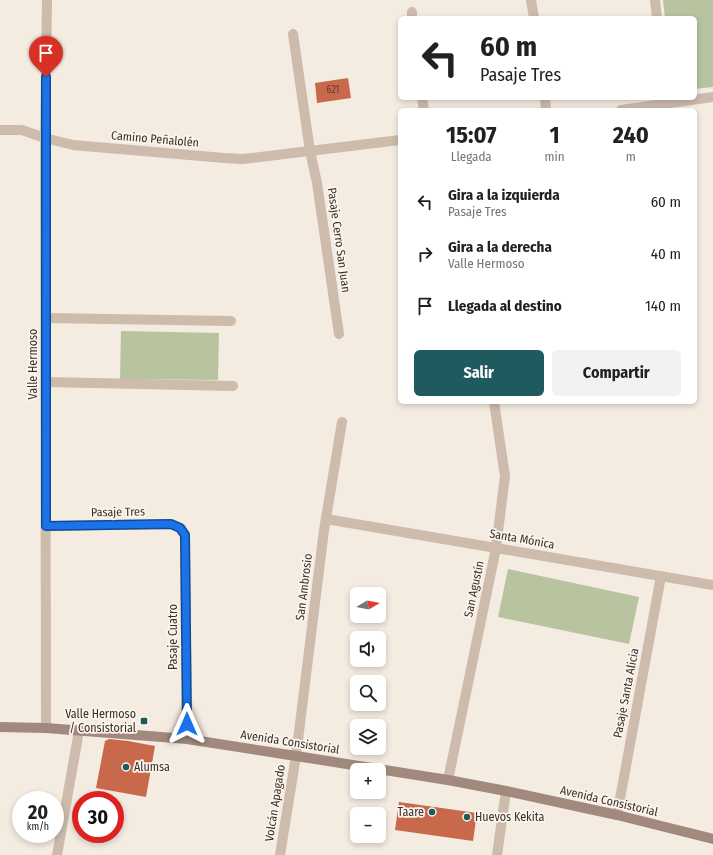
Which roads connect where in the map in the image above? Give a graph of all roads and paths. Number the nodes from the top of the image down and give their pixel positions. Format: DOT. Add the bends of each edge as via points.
graph roads {
  1 [pos="47,0"];
  2 [pos="531,0"];
  3 [pos="655,0"];
  4 [pos="534,16"];
  5 [pos="657,16"];
  6 [pos="293,34"];
  7 [pos="713,97"];
  8 [pos="697,98"];
  9 [pos="680,100"];
  10 [pos="669,101"];
  11 [pos="632,108"];
  12 [pos="0,130"];
  13 [pos="45,138"];
  14 [pos="398,140"];
  15 [pos="310,151"];
  16 [pos="46,318"];
  17 [pos="231,321"];
  18 [pos="339,334"];
  19 [pos="46,382"];
  20 [pos="233,386"];
  21 [pos="494,404"];
  22 [pos="342,422"];
  23 [pos="326,519"];
  24 [pos="46,526"];
  25 [pos="185,535"];
  26 [pos="496,548"];
  27 [pos="661,576"];
  28 [pos="713,585"];
  29 [pos="0,727"];
  30 [pos="46,728"];
  31 [pos="79,731"];
  32 [pos="187,739"];
  33 [pos="296,756"];
  34 [pos="448,780"];
  35 [pos="506,791"];
  36 [pos="616,815"];
  37 [pos="713,839"];
  38 [pos="57,855"];
  39 [pos="280,855"];
  40 [pos="497,855"];
  1 -- 13 [label="street, Valle Hermoso"];
  2 -- 4 [label="street"];
  3 -- 5 [label="street"];
  6 -- 15 [label="street"];
  7 -- 8 [label="street"];
  9 -- 10 [label="street"];
  10 -- 11 [label="street"];
  12 -- 13 [label="street, Camino Peñalolén" via="22,130"];
  13 -- 15 [label="street, Camino Peñalolén" via="73,145 243,159"];
  13 -- 16 [label="street, Valle Hermoso"];
  14 -- 15 [label="street, Camino Peñalolén"];
  15 -- 18 [label="street, Pasaje Cerro San Juan"];
  16 -- 17 [label="street"];
  16 -- 19 [label="street, Valle Hermoso"];
  19 -- 20 [label="street"];
  19 -- 24 [label="street, Valle Hermoso"];
  21 -- 26 [label="street, San Agustín" via="505,476"];
  22 -- 23 [label="street, San Ambrosio"];
  23 -- 26 [label="street, Santa Mónica"];
  23 -- 33 [label="street, San Ambrosio"];
  24 -- 25 [label="street, Pasaje Tres" via="171,524 180,528"];
  24 -- 30 [label="street, Valle Hermoso"];
  25 -- 32 [label="street, Pasaje Cuatro"];
  26 -- 27 [label="street, Santa Mónica"];
  26 -- 34 [label="street, San Agustín"];
  27 -- 28 [label="street, Santa Mónica"];
  27 -- 36 [label="street, Pasaje Santa Alicia"];
  29 -- 30 [label="street, Avenida Consistorial"];
  30 -- 31 [label="street, Avenida Consistorial"];
  31 -- 32 [label="street, Avenida Consistorial"];
  31 -- 38 [label="street"];
  32 -- 33 [label="street, Avenida Consistorial"];
  33 -- 34 [label="street, Avenida Consistorial"];
  33 -- 39 [label="street, Volcán Apagado"];
  34 -- 35 [label="street, Avenida Consistorial"];
  35 -- 36 [label="street, Avenida Consistorial"];
  35 -- 40 [label="street"];
  36 -- 37 [label="street, Avenida Consistorial"];
}
